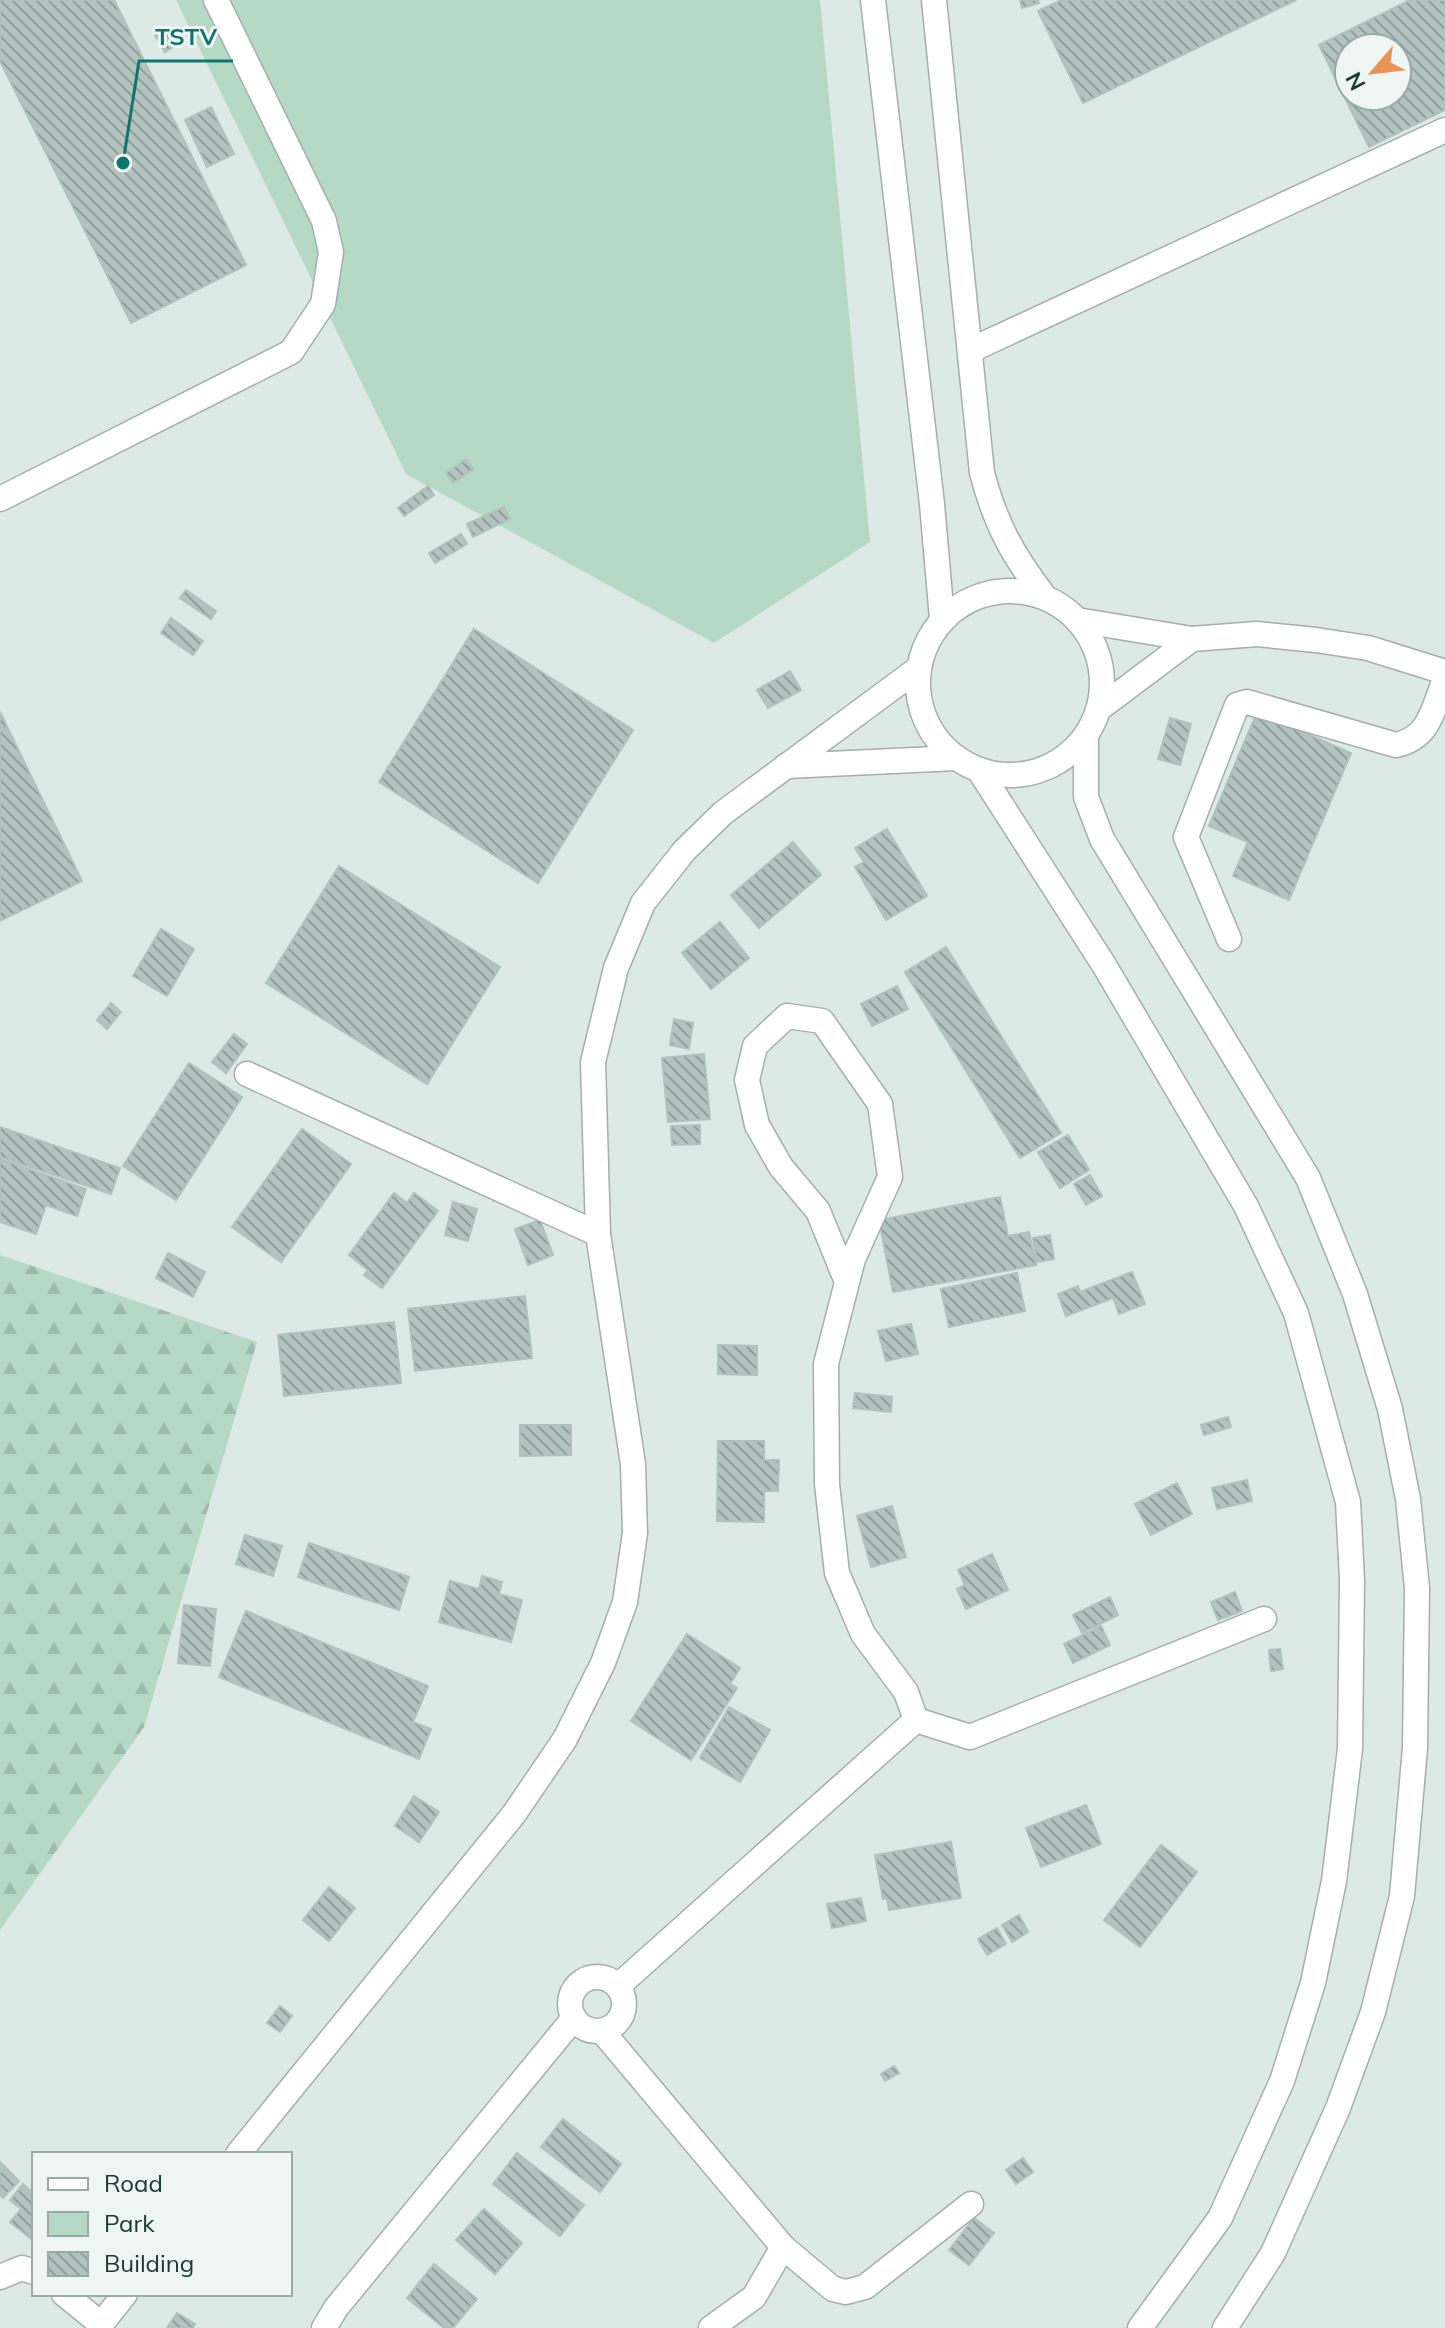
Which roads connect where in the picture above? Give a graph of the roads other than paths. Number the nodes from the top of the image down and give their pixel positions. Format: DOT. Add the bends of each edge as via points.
graph roads {
  1 [pos="216,0"];
  2 [pos="873,0"];
  3 [pos="934,0"];
  4 [pos="1445,130"];
  5 [pos="971,350"];
  6 [pos="0,499"];
  7 [pos="1044,596"];
  8 [pos="942,619"];
  9 [pos="1077,620"];
  10 [pos="1192,639"];
  11 [pos="919,668"];
  12 [pos="1445,672"];
  13 [pos="1445,679"];
  14 [pos="1100,708"];
  15 [pos="1086,737"];
  16 [pos="957,758"];
  17 [pos="786,766"];
  18 [pos="979,770"];
  19 [pos="1229,939"];
  20 [pos="247,1074"];
  21 [pos="598,1234"];
  22 [pos="847,1282"];
  23 [pos="1264,1619"];
  24 [pos="916,1720"];
  25 [pos="618,1986"];
  26 [pos="574,2018"];
  27 [pos="602,2031"];
  28 [pos="240,2152"];
  29 [pos="971,2204"];
  30 [pos="783,2247"];
  31 [pos="32,2271"];
  32 [pos="0,2277"];
  33 [pos="66,2296"];
  34 [pos="123,2296"];
  35 [pos="99,2326"];
  36 [pos="324,2328"];
  37 [pos="711,2328"];
  38 [pos="1140,2328"];
  39 [pos="1225,2328"];
  1 -- 6 [label="street" via="324,221 331,252 323,304 291,352"];
  2 -- 8 [label="street"];
  3 -- 5 [label="street"];
  4 -- 5 [label="street"];
  5 -- 7 [label="street" via="982,473 993,515 1013,556"];
  7 -- 8 [label="street" via="990,592 964,602"];
  7 -- 9 [label="street"];
  8 -- 11 [label="street"];
  9 -- 10 [label="street"];
  9 -- 14 [label="street" via="1095,646 1102,676"];
  10 -- 12 [label="street" via="1257,634 1316,640 1368,648"];
  10 -- 14 [label="street"];
  11 -- 16 [label="street" via="918,695 926,720"];
  11 -- 17 [label="street"];
  13 -- 19 [label="street" via="1424,733 1396,745 1247,702 1237,705 1186,837"];
  14 -- 15 [label="street"];
  15 -- 18 [label="street" via="1064,759 1037,772 1008,776"];
  15 -- 39 [label="street" via="1086,797 1102,839 1308,1178 1355,1294 1390,1409 1408,1499 1417,1588 1415,1748 1402,1896 1373,2012 1338,2108 1273,2253"];
  16 -- 17 [label="street"];
  16 -- 18 [label="street"];
  17 -- 21 [label="street" via="723,813 684,851 643,903 616,968 593,1062"];
  18 -- 38 [label="street" via="1104,965 1246,1206 1296,1313 1348,1502 1350,1749 1334,1881 1313,1983 1282,2081 1220,2218"];
  20 -- 21 [label="street"];
  21 -- 28 [label="street" via="633,1464 635,1533 625,1602 603,1663 565,1739 514,1814"];
  22 -- 22 [label="street" via="890,1177 880,1104 822,1021 787,1016 755,1046 747,1080 757,1125 781,1167 818,1211"];
  22 -- 24 [label="street" via="826,1364 827,1484 837,1573 863,1634 906,1692"];
  23 -- 24 [label="street" via="970,1737"];
  24 -- 25 [label="street"];
  25 -- 26 [label="street" via="602,1977 583,1980 571,1995"];
  25 -- 27 [label="street" via="623,2013"];
  26 -- 27 [label="street" via="584,2028"];
  26 -- 36 [label="street"];
  27 -- 30 [label="street"];
  29 -- 30 [label="street" via="886,2273 846,2292 833,2289"];
  30 -- 37 [label="street" via="754,2297"];
  31 -- 32 [label="street" via="22,2268"];
  33 -- 35 [label="street"];
  34 -- 35 [label="street"];
}
